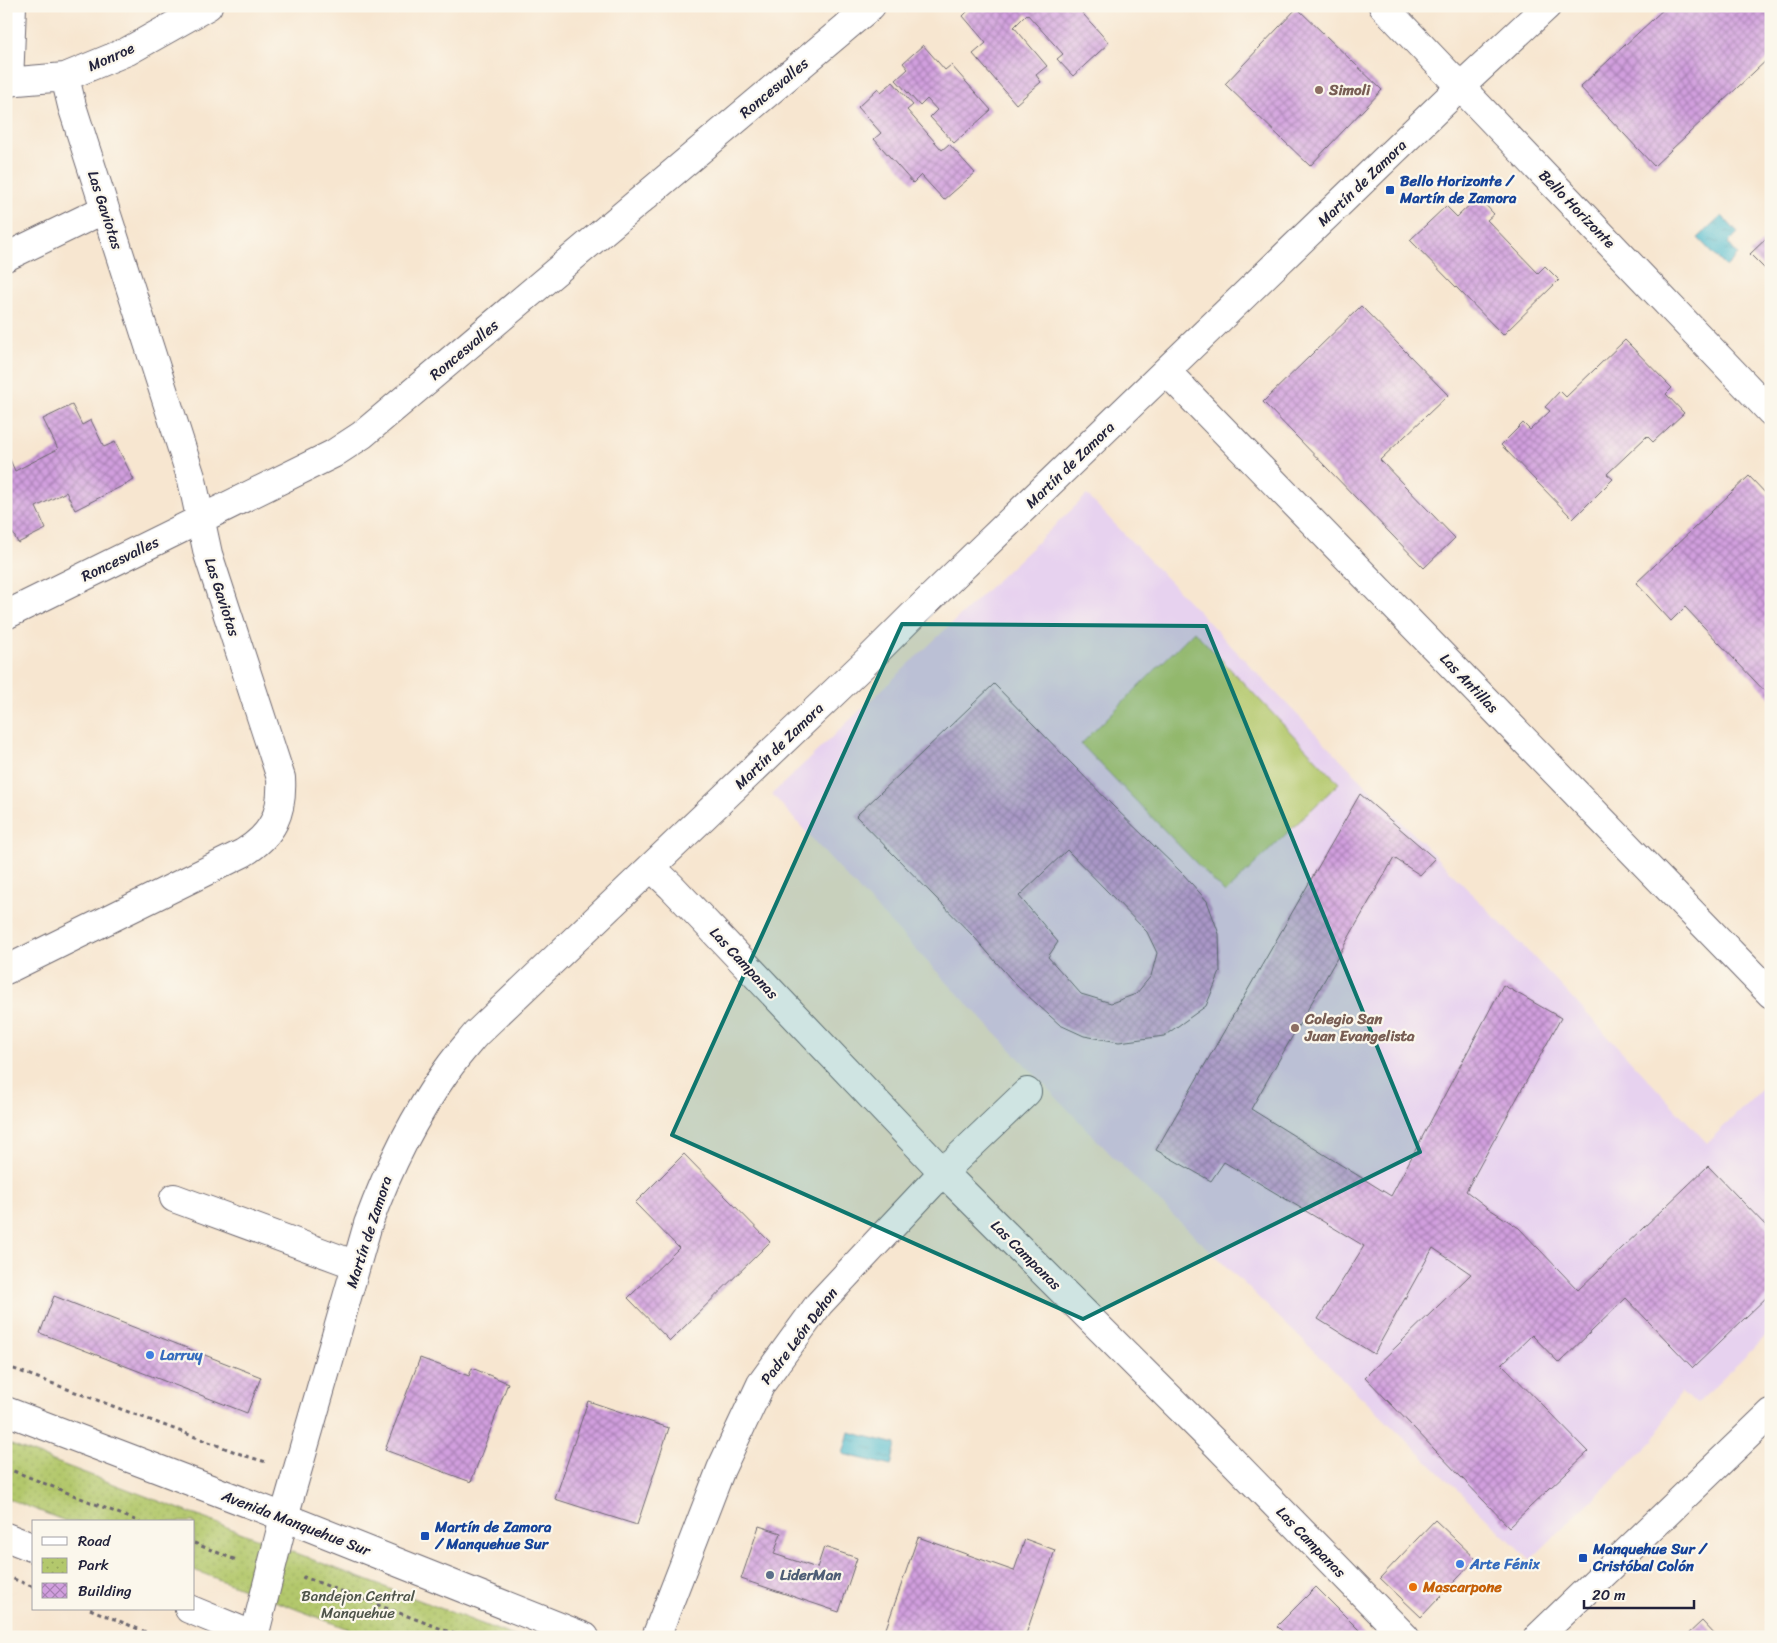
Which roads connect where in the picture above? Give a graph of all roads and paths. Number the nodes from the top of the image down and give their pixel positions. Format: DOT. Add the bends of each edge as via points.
graph roads {
  1 [pos="12,6"];
  2 [pos="208,6"];
  3 [pos="871,6"];
  4 [pos="1383,6"];
  5 [pos="1547,6"];
  6 [pos="65,77"];
  7 [pos="8,82"];
  8 [pos="1460,87"];
  9 [pos="104,209"];
  10 [pos="6,257"];
  11 [pos="1167,372"];
  12 [pos="1771,412"];
  13 [pos="201,519"];
  14 [pos="6,615"];
  15 [pos="651,867"];
  16 [pos="6,970"];
  17 [pos="1771,994"];
  18 [pos="1028,1092"];
  19 [pos="943,1172"];
  20 [pos="174,1198"];
  21 [pos="356,1265"];
  22 [pos="6,1366"];
  23 [pos="6,1411"];
  24 [pos="1771,1414"];
  25 [pos="260,1460"];
  26 [pos="6,1468"];
  27 [pos="284,1517"];
  28 [pos="135,1520"];
  29 [pos="6,1537"];
  30 [pos="195,1543"];
  31 [pos="32,1547"];
  32 [pos="236,1560"];
  33 [pos="6,1576"];
  34 [pos="304,1576"];
  35 [pos="32,1586"];
  36 [pos="92,1610"];
  37 [pos="191,1610"];
  38 [pos="255,1636"];
  39 [pos="158,1637"];
  40 [pos="463,1637"];
  41 [pos="585,1637"];
  42 [pos="656,1637"];
  43 [pos="1405,1637"];
  44 [pos="1538,1637"];
  1 -- 7 [label="street"];
  2 -- 6 [label="street, Monroe" via="128,51"];
  3 -- 13 [label="street, Roncesvalles" via="362,435 332,454"];
  4 -- 8 [label="street, Bello Horizonte"];
  5 -- 8 [label="street, Martín de Zamora"];
  6 -- 7 [label="street, Monroe"];
  6 -- 9 [label="street, Las Gaviotas"];
  8 -- 11 [label="street, Martín de Zamora"];
  8 -- 12 [label="street, Bello Horizonte"];
  9 -- 10 [label="street"];
  9 -- 13 [label="street, Las Gaviotas" via="192,480"];
  11 -- 15 [label="street, Martín de Zamora"];
  11 -- 17 [label="street, Las Antillas"];
  13 -- 14 [label="street, Roncesvalles"];
  13 -- 16 [label="street, Las Gaviotas" via="208,554 281,778 282,794 273,825 255,846 243,853"];
  15 -- 19 [label="street, Las Campanas"];
  15 -- 21 [label="street, Martín de Zamora" via="476,1034 447,1069 422,1107 382,1184"];
  18 -- 19 [label="street, Padre León Dehon"];
  19 -- 42 [label="street, Padre León Dehon" via="819,1304 761,1384 721,1469"];
  19 -- 43 [label="street, Las Campanas"];
  20 -- 21 [label="street"];
  21 -- 27 [label="street, Martín de Zamora"];
  22 -- 25 [label="path"];
  23 -- 27 [label="street, Avenida Manquehue Sur"];
  24 -- 44 [label="street"];
  26 -- 28 [label="path"];
  27 -- 38 [label="street, Martín de Zamora"];
  27 -- 41 [label="street, Avenida Manquehue Sur"];
  29 -- 31 [label="street"];
  30 -- 32 [label="path"];
  33 -- 35 [label="path"];
  34 -- 40 [label="path"];
  36 -- 39 [label="path"];
  37 -- 38 [label="street"];
}
